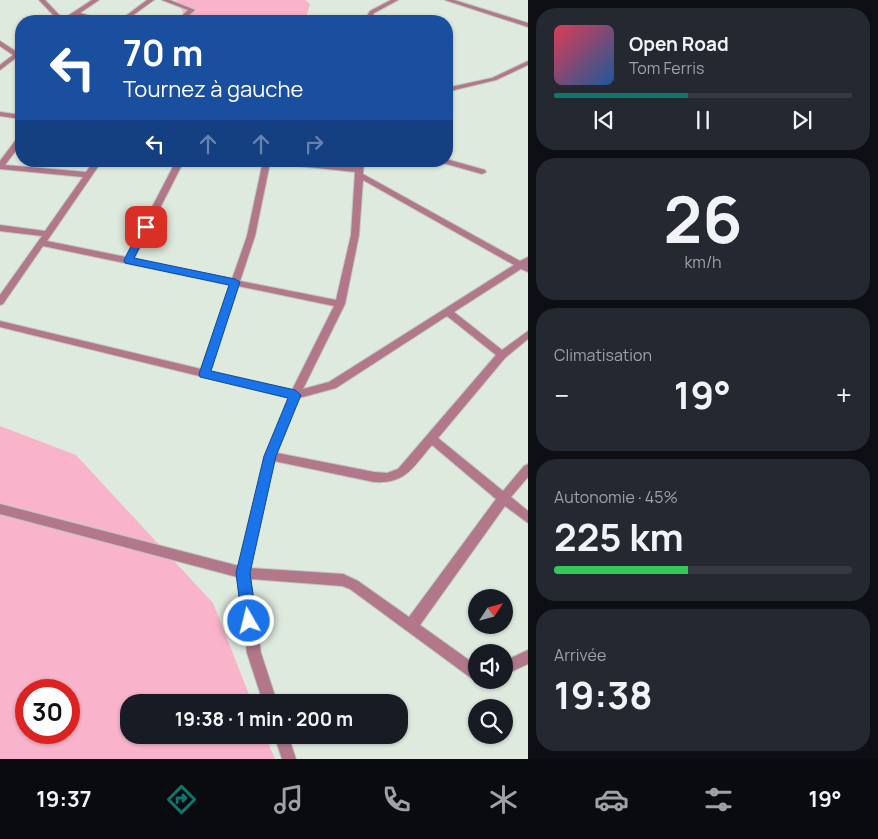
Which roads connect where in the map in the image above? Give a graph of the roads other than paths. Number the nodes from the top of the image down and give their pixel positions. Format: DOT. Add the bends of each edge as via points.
graph roads {
  1 [pos="96,0"];
  2 [pos="151,0"];
  3 [pos="165,0"];
  4 [pos="395,0"];
  5 [pos="448,0"];
  6 [pos="45,1"];
  7 [pos="76,14"];
  8 [pos="58,15"];
  9 [pos="80,15"];
  10 [pos="130,15"];
  11 [pos="186,15"];
  12 [pos="370,15"];
  13 [pos="528,26"];
  14 [pos="0,43"];
  15 [pos="15,50"];
  16 [pos="15,55"];
  17 [pos="528,62"];
  18 [pos="0,68"];
  19 [pos="453,88"];
  20 [pos="0,114"];
  21 [pos="15,116"];
  22 [pos="15,147"];
  23 [pos="453,163"];
  24 [pos="0,166"];
  25 [pos="94,167"];
  26 [pos="177,167"];
  27 [pos="266,167"];
  28 [pos="338,167"];
  29 [pos="360,169"];
  30 [pos="482,172"];
  31 [pos="89,175"];
  32 [pos="0,228"];
  33 [pos="48,234"];
  34 [pos="41,243"];
  35 [pos="128,260"];
  36 [pos="525,264"];
  37 [pos="235,282"];
  38 [pos="0,302"];
  39 [pos="340,304"];
  40 [pos="447,311"];
  41 [pos="0,324"];
  42 [pos="528,334"];
  43 [pos="502,355"];
  44 [pos="204,374"];
  45 [pos="295,395"];
  46 [pos="432,439"];
  47 [pos="270,456"];
  48 [pos="528,469"];
  49 [pos="503,499"];
  50 [pos="0,510"];
  51 [pos="528,518"];
  52 [pos="243,573"];
  53 [pos="411,626"];
  54 [pos="528,657"];
  55 [pos="513,664"];
  56 [pos="468,667"];
  57 [pos="267,694"];
  58 [pos="284,744"];
  59 [pos="289,759"];
  1 -- 7 [label="street"];
  2 -- 10 [label="street"];
  3 -- 11 [label="street" via="192,10"];
  4 -- 12 [label="street"];
  5 -- 13 [label="street"];
  6 -- 8 [label="street"];
  7 -- 9 [label="street"];
  14 -- 15 [label="street"];
  16 -- 18 [label="street"];
  17 -- 19 [label="street" via="494,79"];
  20 -- 21 [label="street"];
  22 -- 24 [label="street"];
  23 -- 30 [label="street"];
  24 -- 31 [label="street"];
  25 -- 31 [label="street"];
  26 -- 35 [label="street"];
  27 -- 37 [label="street" via="251,236"];
  28 -- 29 [label="street"];
  29 -- 36 [label="street"];
  29 -- 39 [label="street" via="355,235"];
  31 -- 33 [label="street"];
  32 -- 33 [label="street"];
  33 -- 34 [label="street"];
  34 -- 35 [label="street"];
  34 -- 38 [label="street"];
  35 -- 37 [label="street"];
  36 -- 40 [label="street"];
  37 -- 39 [label="street"];
  37 -- 44 [label="street"];
  39 -- 45 [label="street"];
  40 -- 43 [label="street"];
  40 -- 45 [label="street" via="332,385"];
  41 -- 44 [label="street"];
  42 -- 43 [label="street"];
  43 -- 46 [label="street"];
  44 -- 45 [label="street"];
  45 -- 47 [label="street"];
  46 -- 47 [label="street" via="402,472 388,478"];
  46 -- 49 [label="street"];
  47 -- 52 [label="street"];
  48 -- 49 [label="street"];
  49 -- 51 [label="street"];
  49 -- 53 [label="street"];
  50 -- 52 [label="street"];
  52 -- 53 [label="street" via="343,580"];
  52 -- 57 [label="street" via="254,653"];
  53 -- 56 [label="street"];
  54 -- 55 [label="street"];
  58 -- 59 [label="street"];
}
